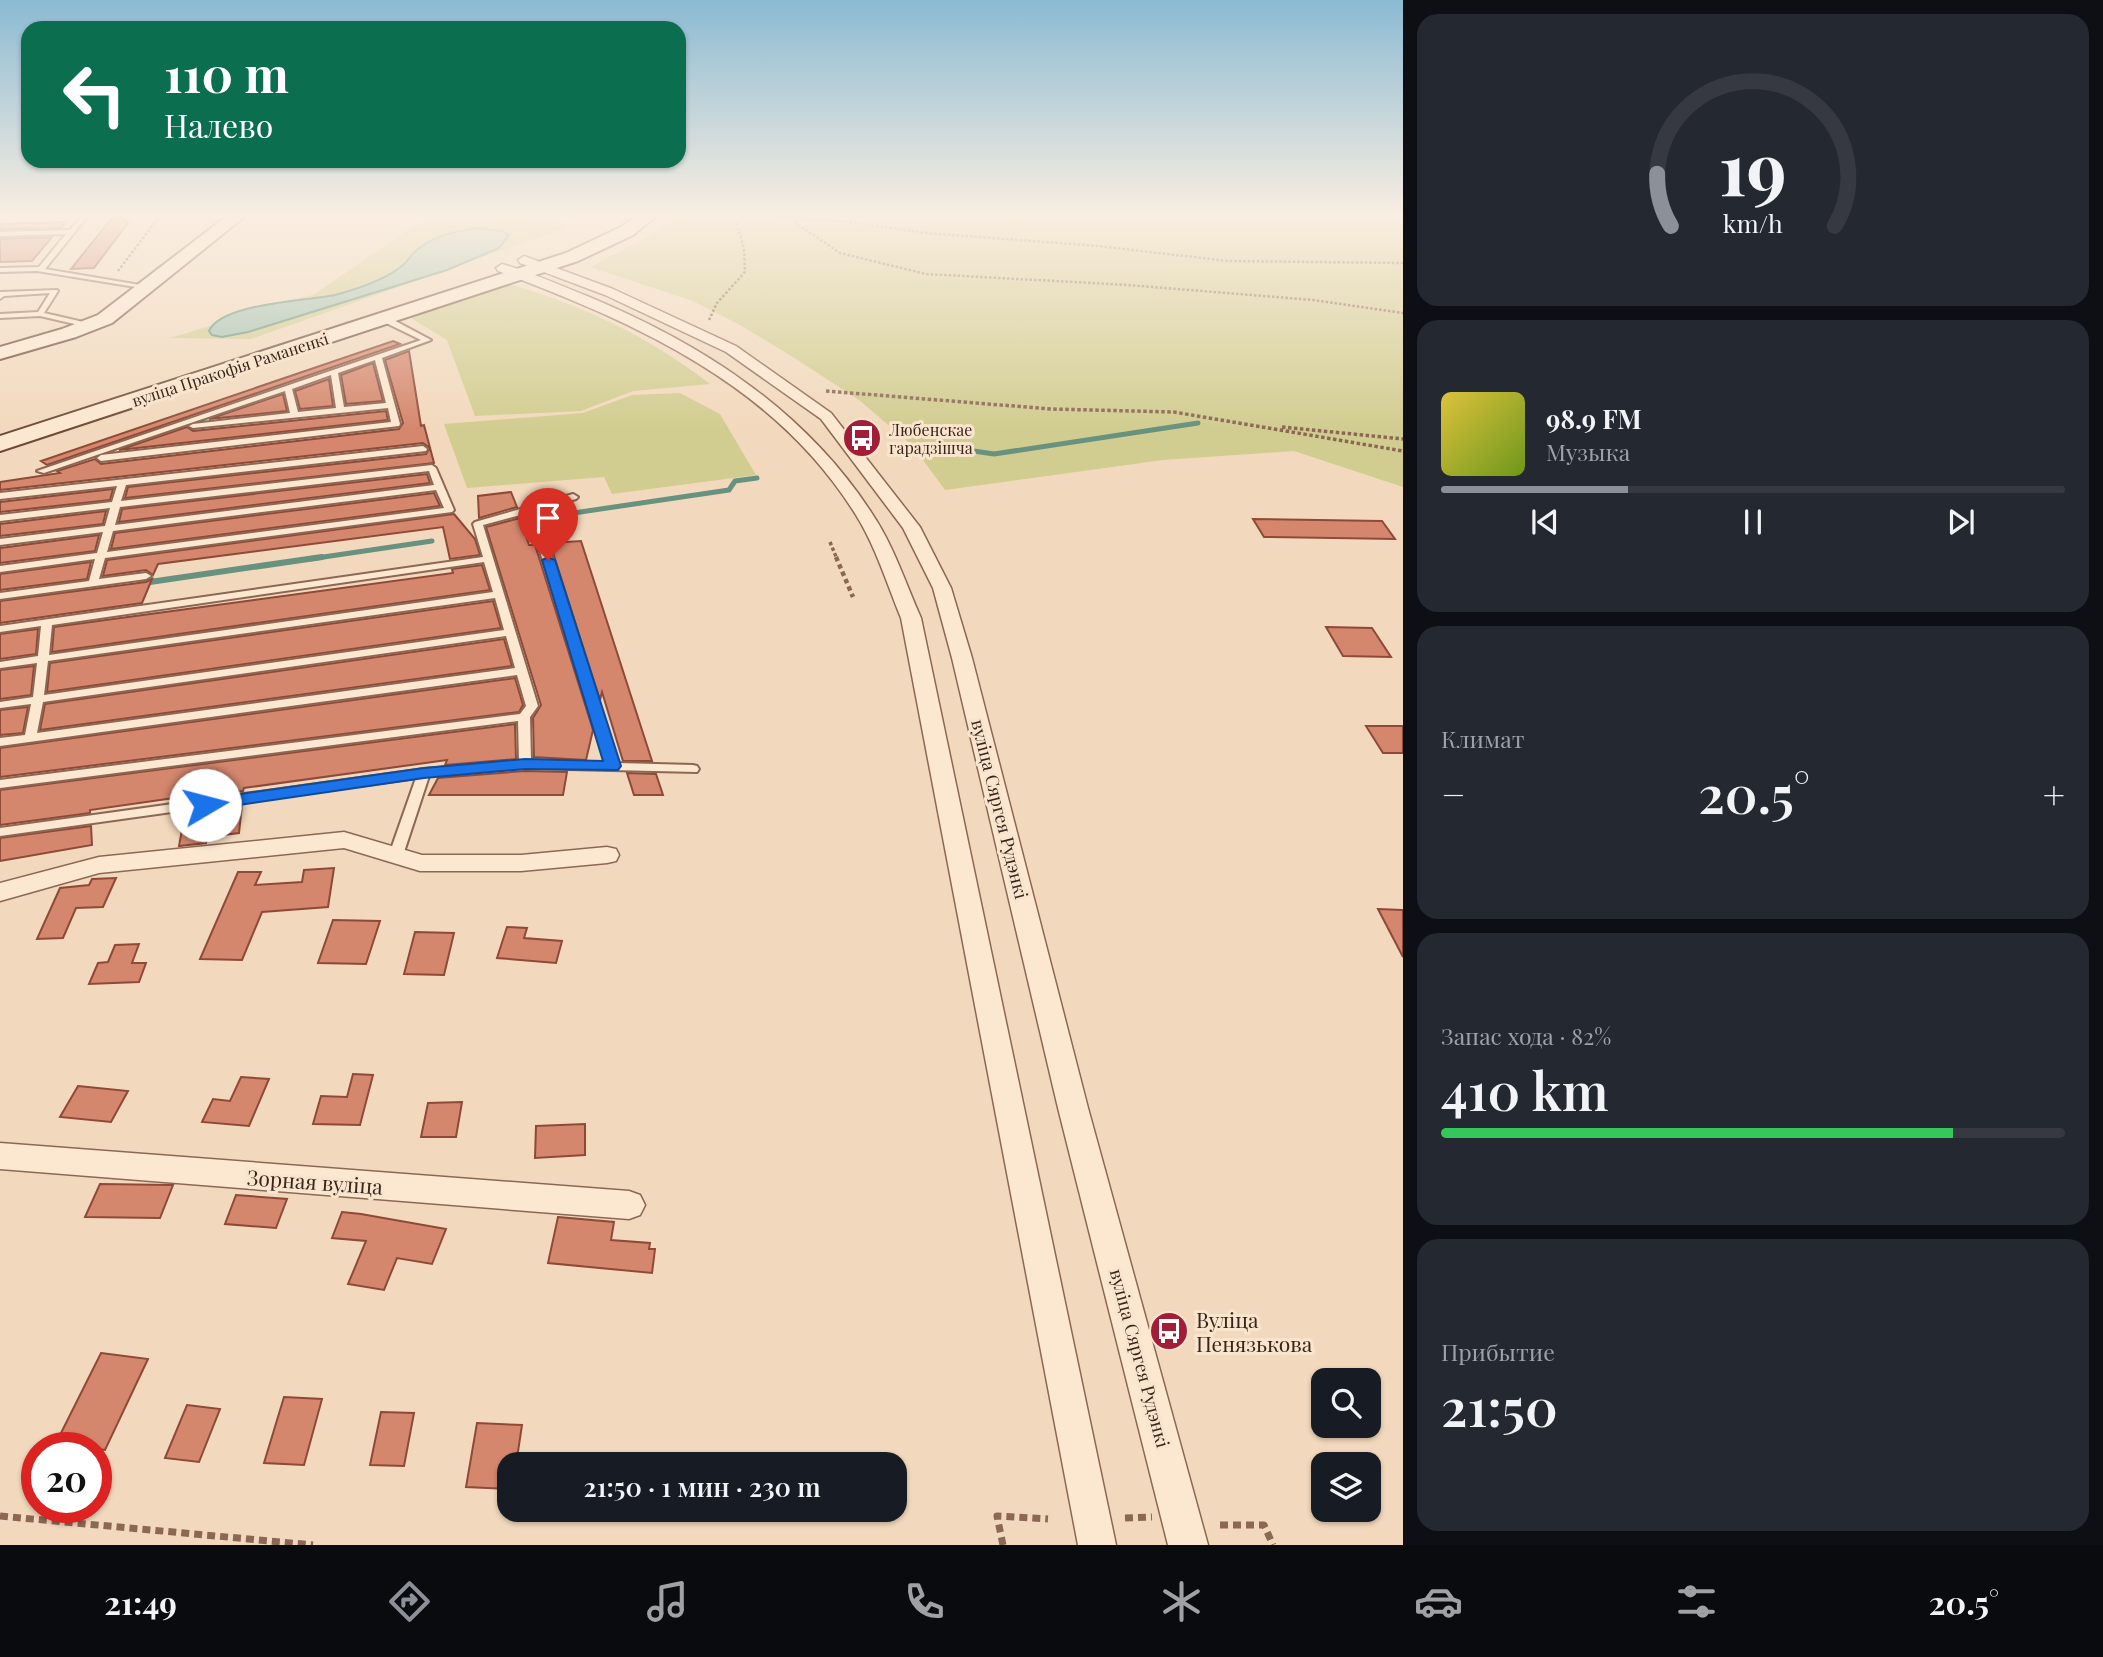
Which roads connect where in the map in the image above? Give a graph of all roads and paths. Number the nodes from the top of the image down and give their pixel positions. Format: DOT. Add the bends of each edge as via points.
graph roads {
  1 [pos="125,285"];
  2 [pos="150,285"];
  3 [pos="463,285"];
  4 [pos="470,285"];
  5 [pos="553,285"];
  6 [pos="586,285"];
  7 [pos="733,285"];
  8 [pos="1129,285"];
  9 [pos="146,288"];
  10 [pos="0,297"];
  11 [pos="1403,313"];
  12 [pos="40,314"];
  13 [pos="0,316"];
  14 [pos="383,318"];
  15 [pos="709,320"];
  16 [pos="89,326"];
  17 [pos="0,353"];
  18 [pos="378,357"];
  19 [pos="334,373"];
  20 [pos="288,389"];
  21 [pos="826,391"];
  22 [pos="109,401"];
  23 [pos="391,405"];
  24 [pos="341,411"];
  25 [pos="295,415"];
  26 [pos="1245,424"];
  27 [pos="0,428"];
  28 [pos="170,428"];
  29 [pos="1403,439"];
  30 [pos="0,444"];
  31 [pos="424,449"];
  32 [pos="1403,451"];
  33 [pos="76,460"];
  34 [pos="41,471"];
  35 [pos="122,483"];
  36 [pos="440,487"];
  37 [pos="0,496"];
  38 [pos="573,497"];
  39 [pos="116,506"];
  40 [pos="532,509"];
  41 [pos="0,518"];
  42 [pos="108,531"];
  43 [pos="0,542"];
  44 [pos="830,542"];
  45 [pos="100,558"];
  46 [pos="487,559"];
  47 [pos="0,569"];
  48 [pos="146,576"];
  49 [pos="93,583"];
  50 [pos="498,594"];
  51 [pos="0,596"];
  52 [pos="853,597"];
  53 [pos="47,624"];
  54 [pos="0,629"];
  55 [pos="509,632"];
  56 [pos="43,659"];
  57 [pos="0,665"];
  58 [pos="521,671"];
  59 [pos="38,700"];
  60 [pos="0,705"];
  61 [pos="524,717"];
  62 [pos="30,738"];
  63 [pos="0,742"];
  64 [pos="525,764"];
  65 [pos="613,766"];
  66 [pos="693,769"];
  67 [pos="424,773"];
  68 [pos="0,784"];
  69 [pos="0,832"];
  70 [pos="396,855"];
  71 [pos="607,855"];
  72 [pos="0,892"];
  73 [pos="0,1156"];
  74 [pos="629,1205"];
  75 [pos="0,1516"];
  76 [pos="1157,1517"];
  77 [pos="1125,1518"];
  78 [pos="1048,1519"];
  79 [pos="1220,1525"];
  80 [pos="313,1545"];
  81 [pos="1003,1545"];
  82 [pos="1097,1545"];
  83 [pos="1188,1545"];
  84 [pos="1273,1545"];
  1 -- 9 [label="lane"];
  2 -- 9 [label="street"];
  3 -- 22 [label="street, вуліца Пракофія Раманенкі"];
  4 -- 14 [label="street, вуліца Пракофія Раманенкі"];
  5 -- 82 [label="street" via="699,354 744,383 789,421 822,456 864,514 911,618"];
  6 -- 83 [label="street, вуліца Сяргея Рудэнкі" via="731,349 826,416 911,527 942,588"];
  7 -- 15 [label="path"];
  8 -- 11 [label="path"];
  9 -- 16 [label="street"];
  10 -- 12 [label="lane" via="55,291"];
  12 -- 13 [label="lane"];
  12 -- 16 [label="lane"];
  14 -- 18 [label="lane" via="427,340"];
  14 -- 22 [label="street, вуліца Пракофія Раманенкі"];
  16 -- 17 [label="street"];
  18 -- 19 [label="lane"];
  18 -- 23 [label="lane"];
  19 -- 20 [label="lane"];
  19 -- 24 [label="lane"];
  20 -- 25 [label="lane"];
  20 -- 28 [label="lane"];
  21 -- 26 [label="path" via="1051,409 1174,412"];
  22 -- 27 [label="street, вуліца Пракофія Раманенкі"];
  22 -- 30 [label="street, вуліца Пракофія Раманенкі"];
  23 -- 24 [label="lane"];
  23 -- 33 [label="lane" via="396,424"];
  24 -- 25 [label="lane"];
  25 -- 28 [label="lane"];
  26 -- 29 [label="path"];
  26 -- 32 [label="path"];
  28 -- 33 [label="lane"];
  31 -- 35 [label="lane"];
  33 -- 34 [label="lane"];
  35 -- 37 [label="lane"];
  35 -- 39 [label="lane"];
  36 -- 39 [label="lane" via="432,468"];
  36 -- 42 [label="lane"];
  36 -- 45 [label="lane" via="449,510"];
  38 -- 40 [label="lane"];
  39 -- 41 [label="lane"];
  39 -- 42 [label="lane"];
  40 -- 46 [label="lane" via="478,524"];
  40 -- 65 [label="lane"];
  42 -- 43 [label="lane"];
  42 -- 45 [label="lane"];
  44 -- 52 [label="path"];
  45 -- 47 [label="lane"];
  45 -- 49 [label="lane"];
  46 -- 50 [label="lane"];
  46 -- 53 [label="lane"];
  48 -- 49 [label="lane"];
  49 -- 51 [label="lane"];
  50 -- 55 [label="lane"];
  50 -- 56 [label="lane"];
  53 -- 54 [label="lane"];
  53 -- 56 [label="lane"];
  55 -- 58 [label="lane"];
  55 -- 59 [label="lane"];
  56 -- 57 [label="lane"];
  56 -- 59 [label="lane"];
  58 -- 61 [label="lane" via="532,706"];
  58 -- 62 [label="lane"];
  59 -- 60 [label="lane"];
  59 -- 62 [label="lane"];
  61 -- 64 [label="lane"];
  61 -- 68 [label="lane"];
  62 -- 63 [label="lane"];
  64 -- 65 [label="lane"];
  64 -- 67 [label="lane"];
  65 -- 66 [label="lane"];
  67 -- 69 [label="lane"];
  67 -- 70 [label="lane"];
  70 -- 71 [label="street" via="420,863 521,863"];
  70 -- 72 [label="street" via="344,840 198,853 99,865"];
  73 -- 74 [label="street, Зорная вуліца"];
  75 -- 80 [label="path"];
  76 -- 77 [label="path"];
  78 -- 81 [label="path" via="997,1516"];
  79 -- 84 [label="path" via="1264,1525"];
}
